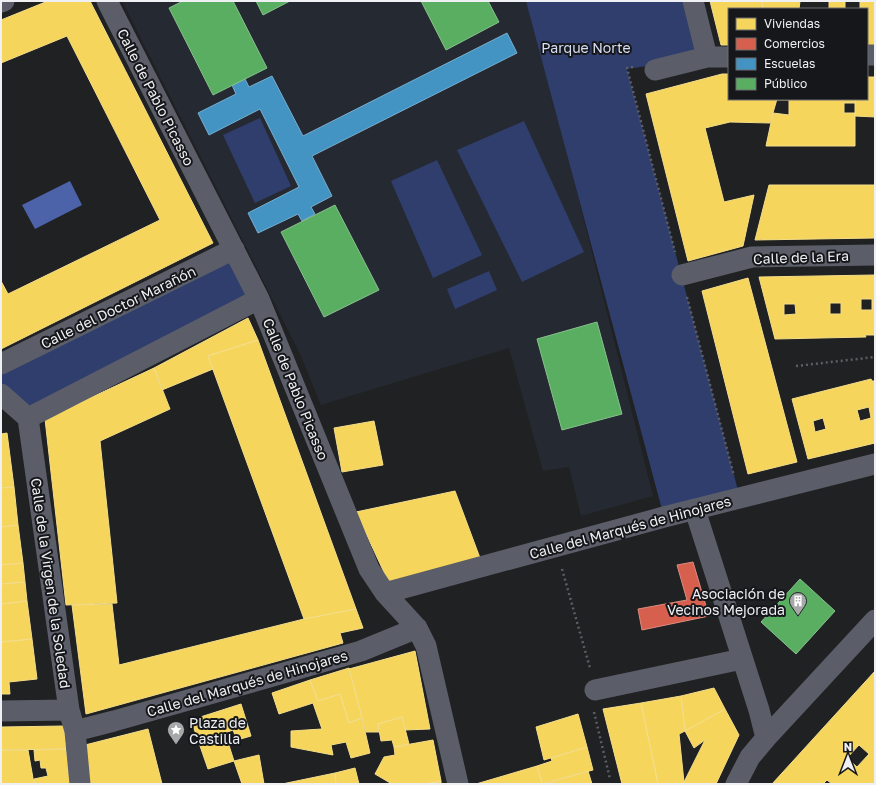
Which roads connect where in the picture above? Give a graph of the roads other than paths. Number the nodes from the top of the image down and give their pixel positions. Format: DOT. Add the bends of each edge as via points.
graph roads {
  1 [pos="4,1"];
  2 [pos="107,1"];
  3 [pos="693,1"];
  4 [pos="1,2"];
  5 [pos="707,57"];
  6 [pos="728,57"];
  7 [pos="655,70"];
  8 [pos="234,249"];
  9 [pos="875,255"];
  10 [pos="682,276"];
  11 [pos="259,299"];
  12 [pos="1,364"];
  13 [pos="1,394"];
  14 [pos="28,418"];
  15 [pos="875,464"];
  16 [pos="695,510"];
  17 [pos="385,593"];
  18 [pos="875,620"];
  19 [pos="417,628"];
  20 [pos="742,659"];
  21 [pos="595,690"];
  22 [pos="69,710"];
  23 [pos="1,711"];
  24 [pos="75,731"];
  25 [pos="766,738"];
  26 [pos="80,784"];
  27 [pos="458,784"];
  28 [pos="736,784"];
  1 -- 4 [label="street"];
  2 -- 8 [label="street, Calle de Pablo Picasso"];
  3 -- 5 [label="street"];
  5 -- 6 [label="street"];
  5 -- 7 [label="street"];
  8 -- 11 [label="street, Calle de Pablo Picasso"];
  8 -- 12 [label="street, Calle del Doctor Marañón"];
  9 -- 10 [label="street, Calle de la Era" via="752,257"];
  11 -- 14 [label="street"];
  11 -- 17 [label="street, Calle de Pablo Picasso" via="369,569"];
  13 -- 14 [label="street"];
  14 -- 22 [label="street, Calle de la Virgen de la Soledad"];
  15 -- 16 [label="street, Calle del Marqués de Hinojares"];
  16 -- 17 [label="street, Calle del Marqués de Hinojares"];
  16 -- 20 [label="street"];
  17 -- 19 [label="street, Calle de Pablo Picasso"];
  18 -- 25 [label="street"];
  19 -- 24 [label="street, Calle del Marqués de Hinojares" via="361,651"];
  19 -- 27 [label="street, Calle de Pablo Picasso" via="426,646"];
  20 -- 21 [label="street"];
  20 -- 25 [label="street"];
  22 -- 23 [label="street"];
  22 -- 24 [label="street, Calle de la Virgen de la Soledad"];
  24 -- 26 [label="street, Calle de la Virgen de la Soledad"];
  25 -- 28 [label="street" via="750,757"];
}
